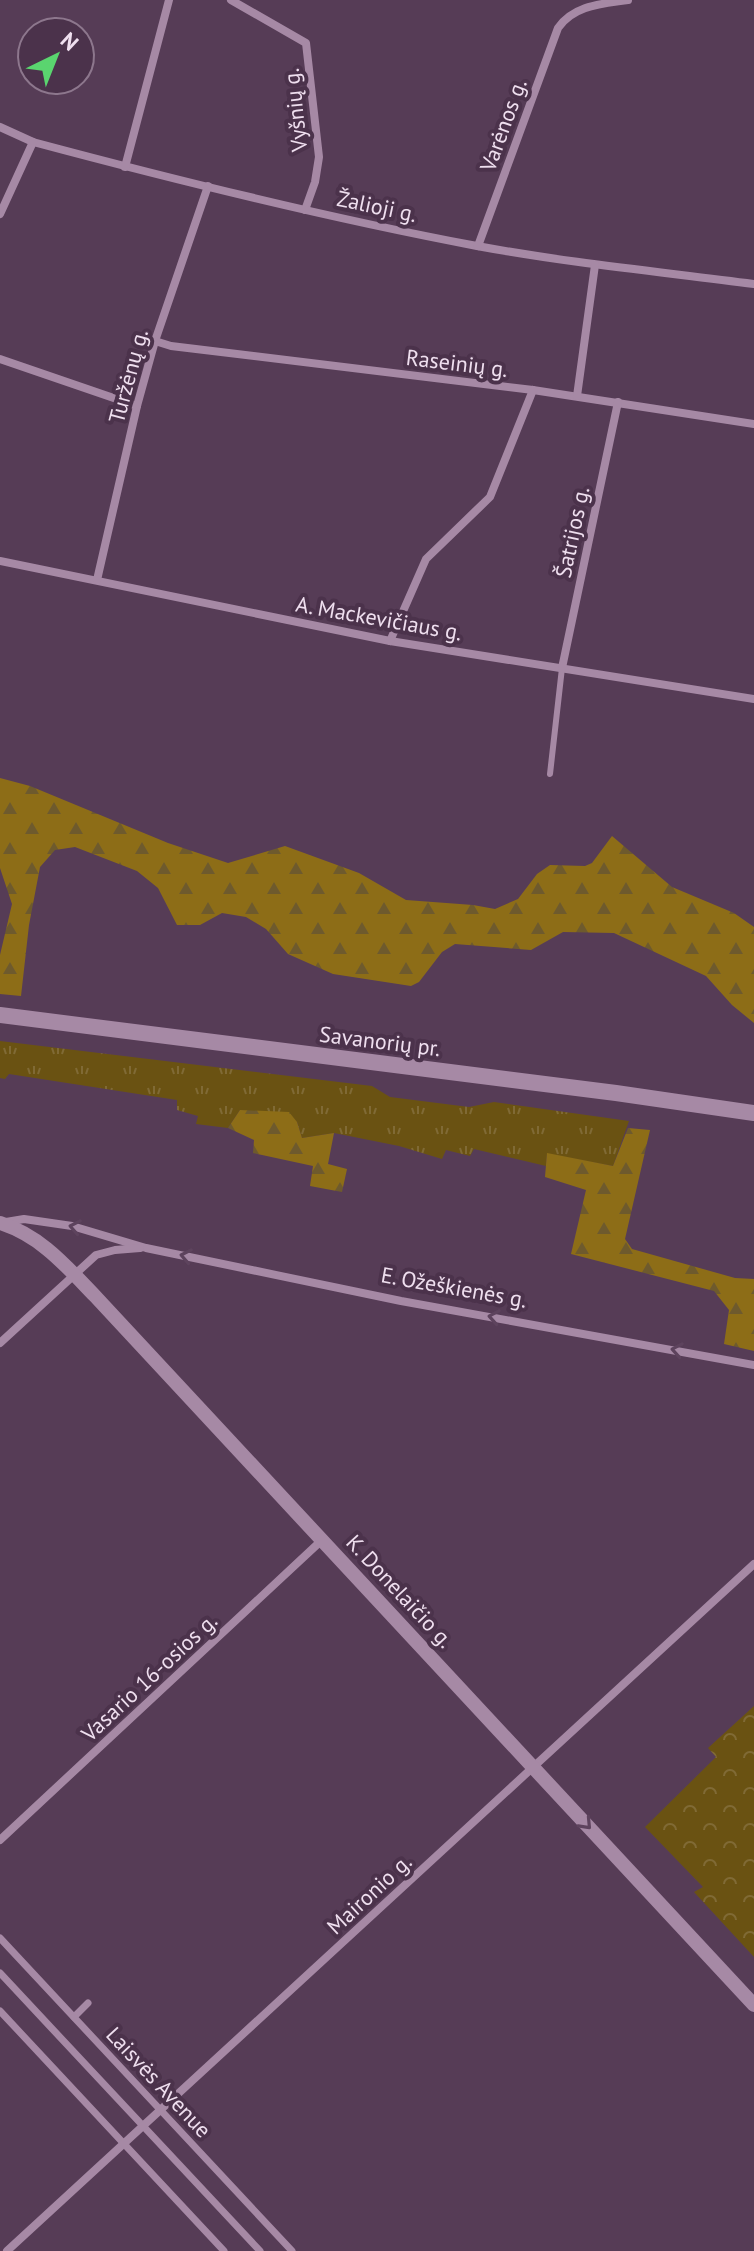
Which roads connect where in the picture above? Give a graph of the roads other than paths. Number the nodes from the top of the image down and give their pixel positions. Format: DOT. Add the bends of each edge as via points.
graph roads {
  1 [pos="169,0"];
  2 [pos="231,0"];
  3 [pos="628,0"];
  4 [pos="0,127"];
  5 [pos="33,142"];
  6 [pos="125,167"];
  7 [pos="208,186"];
  8 [pos="305,210"];
  9 [pos="0,214"];
  10 [pos="478,246"];
  11 [pos="595,265"];
  12 [pos="754,284"];
  13 [pos="155,341"];
  14 [pos="0,359"];
  15 [pos="533,390"];
  16 [pos="577,396"];
  17 [pos="618,402"];
  18 [pos="137,406"];
  19 [pos="754,424"];
  20 [pos="0,561"];
  21 [pos="97,580"];
  22 [pos="390,641"];
  23 [pos="562,668"];
  24 [pos="754,699"];
  25 [pos="550,774"];
  26 [pos="0,1015"];
  27 [pos="754,1113"];
  28 [pos="1,1223"];
  29 [pos="146,1248"];
  30 [pos="74,1274"];
  31 [pos="0,1343"];
  32 [pos="754,1365"];
  33 [pos="322,1540"];
  34 [pos="754,1564"];
  35 [pos="533,1767"];
  36 [pos="0,1840"];
  37 [pos="0,1938"];
  38 [pos="0,1973"];
  39 [pos="88,2003"];
  40 [pos="754,2005"];
  41 [pos="0,2011"];
  42 [pos="74,2017"];
  43 [pos="161,2110"];
  44 [pos="143,2126"];
  45 [pos="124,2144"];
  46 [pos="7,2251"];
  47 [pos="224,2251"];
  48 [pos="260,2251"];
  49 [pos="292,2251"];
  1 -- 6 [label="street"];
  2 -- 8 [label="street, Vyšnių g." via="306,43 319,157"];
  3 -- 10 [label="street, Varėnos g." via="590,6 565,18 558,28"];
  4 -- 5 [label="street, Žalioji g."];
  5 -- 6 [label="street, Žalioji g."];
  5 -- 9 [label="street"];
  6 -- 7 [label="street, Žalioji g."];
  7 -- 8 [label="street, Žalioji g."];
  7 -- 13 [label="street, Turžėnų g."];
  8 -- 10 [label="street, Žalioji g."];
  10 -- 11 [label="street, Žalioji g."];
  11 -- 12 [label="street, Žalioji g."];
  11 -- 16 [label="street"];
  13 -- 15 [label="street, Raseinių g."];
  13 -- 18 [label="street, Turžėnų g."];
  14 -- 18 [label="street"];
  15 -- 16 [label="street, Raseinių g."];
  15 -- 22 [label="street" via="490,497 426,559"];
  16 -- 17 [label="street, Raseinių g."];
  17 -- 19 [label="street, Raseinių g."];
  17 -- 23 [label="street, Šatrijos g."];
  18 -- 21 [label="street, Turžėnų g."];
  20 -- 21 [label="street, A. Mackevičiaus g."];
  21 -- 22 [label="street, A. Mackevičiaus g."];
  22 -- 23 [label="street, A. Mackevičiaus g."];
  23 -- 24 [label="street, A. Mackevičiaus g."];
  23 -- 25 [label="lane"];
  26 -- 27 [label="main road, Savanorių pr."];
  29 -- 28 [label="street, E. Ožeškienės g., one-way" via="72,1226 24,1219"];
  28 -- 30 [label="street, K. Donelaičio g." via="27,1232"];
  29 -- 30 [label="street, E. Ožeškienės g." via="96,1255"];
  32 -- 29 [label="street, E. Ožeškienės g., one-way"];
  30 -- 31 [label="street, E. Ožeškienės g."];
  30 -- 33 [label="street, K. Donelaičio g."];
  33 -- 35 [label="street, K. Donelaičio g."];
  33 -- 36 [label="street, Vasario 16-osios g."];
  34 -- 35 [label="street, Maironio g."];
  35 -- 40 [label="street, K. Donelaičio g., one-way"];
  35 -- 43 [label="street, Maironio g."];
  37 -- 42 [label="street, Laisvės Avenue"];
  38 -- 44 [label="street"];
  39 -- 42 [label="street"];
  41 -- 45 [label="street"];
  42 -- 43 [label="street, Laisvės Avenue"];
  43 -- 44 [label="street, Maironio g."];
  43 -- 49 [label="street, Laisvės Avenue"];
  44 -- 45 [label="street, Maironio g."];
  44 -- 48 [label="street"];
  45 -- 46 [label="street, Maironio g."];
  45 -- 47 [label="street"];
}
